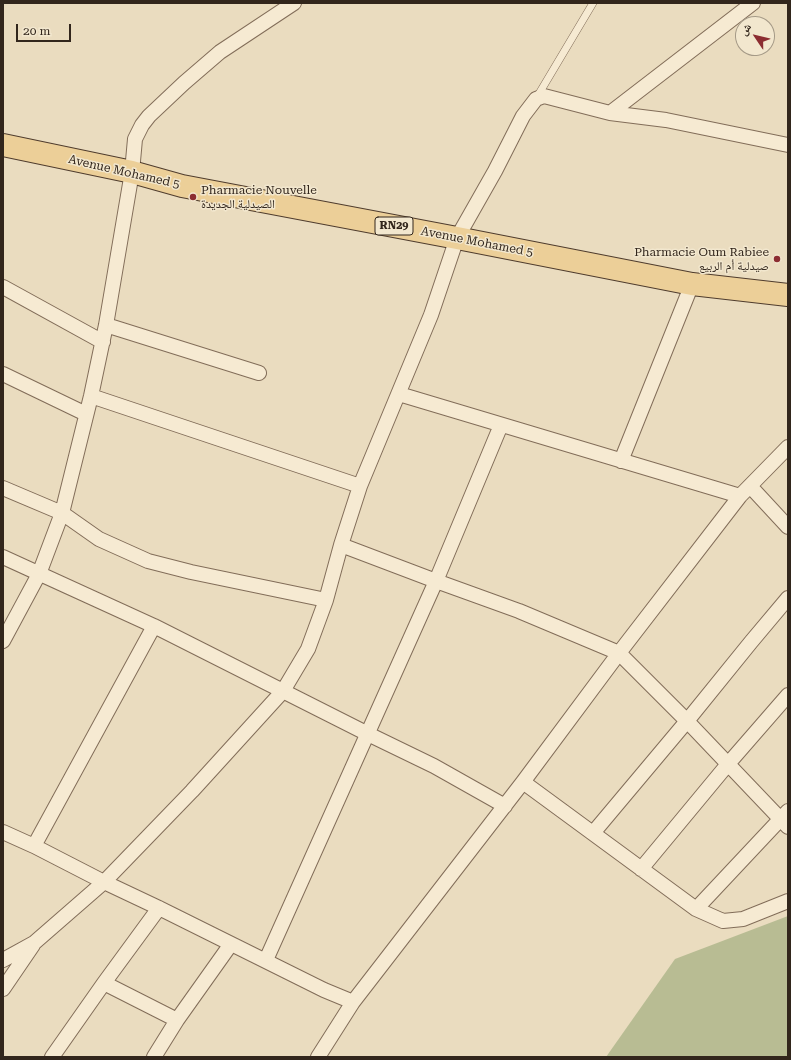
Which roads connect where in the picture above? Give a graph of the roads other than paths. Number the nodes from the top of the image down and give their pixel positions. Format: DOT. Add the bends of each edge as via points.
graph roads {
  1 [pos="294,3"];
  2 [pos="593,3"];
  3 [pos="753,3"];
  4 [pos="536,99"];
  5 [pos="610,113"];
  6 [pos="3,145"];
  7 [pos="788,145"];
  8 [pos="132,172"];
  9 [pos="457,238"];
  10 [pos="692,284"];
  11 [pos="3,287"];
  12 [pos="788,295"];
  13 [pos="106,325"];
  14 [pos="103,342"];
  15 [pos="259,373"];
  16 [pos="3,374"];
  17 [pos="399,394"];
  18 [pos="91,396"];
  19 [pos="86,414"];
  20 [pos="501,425"];
  21 [pos="788,447"];
  22 [pos="621,461"];
  23 [pos="360,486"];
  24 [pos="3,488"];
  25 [pos="745,491"];
  26 [pos="62,513"];
  27 [pos="788,527"];
  28 [pos="341,544"];
  29 [pos="3,557"];
  30 [pos="39,574"];
  31 [pos="436,581"];
  32 [pos="788,598"];
  33 [pos="326,600"];
  34 [pos="154,626"];
  35 [pos="3,641"];
  36 [pos="619,653"];
  37 [pos="283,691"];
  38 [pos="788,695"];
  39 [pos="687,721"];
  40 [pos="368,734"];
  41 [pos="728,764"];
  42 [pos="523,782"];
  43 [pos="504,806"];
  44 [pos="786,819"];
  45 [pos="3,832"];
  46 [pos="592,833"];
  47 [pos="34,846"];
  48 [pos="641,869"];
  49 [pos="104,882"];
  50 [pos="788,901"];
  51 [pos="159,908"];
  52 [pos="696,909"];
  53 [pos="34,943"];
  54 [pos="231,944"];
  55 [pos="3,960"];
  56 [pos="266,960"];
  57 [pos="104,983"];
  58 [pos="3,989"];
  59 [pos="353,1002"];
  60 [pos="177,1020"];
  61 [pos="52,1057"];
  62 [pos="154,1057"];
  63 [pos="318,1057"];
  1 -- 8 [label="street" via="220,52 150,116 135,139"];
  2 -- 4 [label="lane"];
  3 -- 5 [label="street"];
  4 -- 5 [label="street" via="544,96"];
  4 -- 9 [label="street" via="523,116"];
  5 -- 7 [label="street" via="666,120"];
  6 -- 8 [label="main road, Avenue Mohamed 5 / RN29"];
  8 -- 9 [label="main road, Avenue Mohamed 5 / RN29" via="182,186"];
  8 -- 13 [label="street"];
  9 -- 10 [label="main road, Avenue Mohamed 5 / RN29"];
  9 -- 17 [label="street" via="431,315"];
  10 -- 12 [label="main road, Avenue Mohamed 5 / RN29"];
  10 -- 22 [label="street"];
  11 -- 14 [label="street"];
  13 -- 14 [label="street"];
  13 -- 15 [label="street"];
  14 -- 18 [label="street"];
  16 -- 19 [label="street"];
  17 -- 20 [label="street"];
  17 -- 23 [label="street"];
  18 -- 19 [label="street"];
  18 -- 23 [label="street"];
  19 -- 26 [label="street"];
  20 -- 22 [label="street"];
  20 -- 31 [label="street"];
  21 -- 25 [label="street"];
  22 -- 25 [label="street"];
  23 -- 28 [label="street"];
  24 -- 26 [label="street"];
  25 -- 27 [label="street"];
  25 -- 36 [label="street"];
  26 -- 30 [label="street"];
  26 -- 33 [label="street" via="99,539 148,561"];
  28 -- 31 [label="street"];
  28 -- 33 [label="street"];
  29 -- 30 [label="street"];
  30 -- 34 [label="street"];
  30 -- 35 [label="street"];
  31 -- 36 [label="street" via="519,611"];
  31 -- 40 [label="street"];
  32 -- 39 [label="street"];
  33 -- 37 [label="street" via="308,649"];
  34 -- 37 [label="street"];
  34 -- 47 [label="street"];
  36 -- 39 [label="street"];
  36 -- 42 [label="street"];
  37 -- 40 [label="street"];
  37 -- 49 [label="street"];
  38 -- 41 [label="street"];
  39 -- 41 [label="street"];
  39 -- 46 [label="street"];
  40 -- 43 [label="street" via="434,766"];
  40 -- 56 [label="street"];
  41 -- 44 [label="street"];
  41 -- 48 [label="street"];
  42 -- 43 [label="street"];
  42 -- 46 [label="street"];
  43 -- 59 [label="street"];
  44 -- 52 [label="street"];
  45 -- 47 [label="street"];
  46 -- 48 [label="street"];
  47 -- 49 [label="street"];
  48 -- 52 [label="street"];
  49 -- 51 [label="street"];
  49 -- 53 [label="street"];
  50 -- 52 [label="street" via="743,919 723,922"];
  51 -- 54 [label="street"];
  51 -- 57 [label="street"];
  53 -- 55 [label="street"];
  53 -- 58 [label="street"];
  54 -- 56 [label="street"];
  54 -- 60 [label="street"];
  56 -- 59 [label="street"];
  57 -- 60 [label="street"];
  57 -- 61 [label="street"];
  59 -- 63 [label="street"];
  60 -- 62 [label="street"];
}
